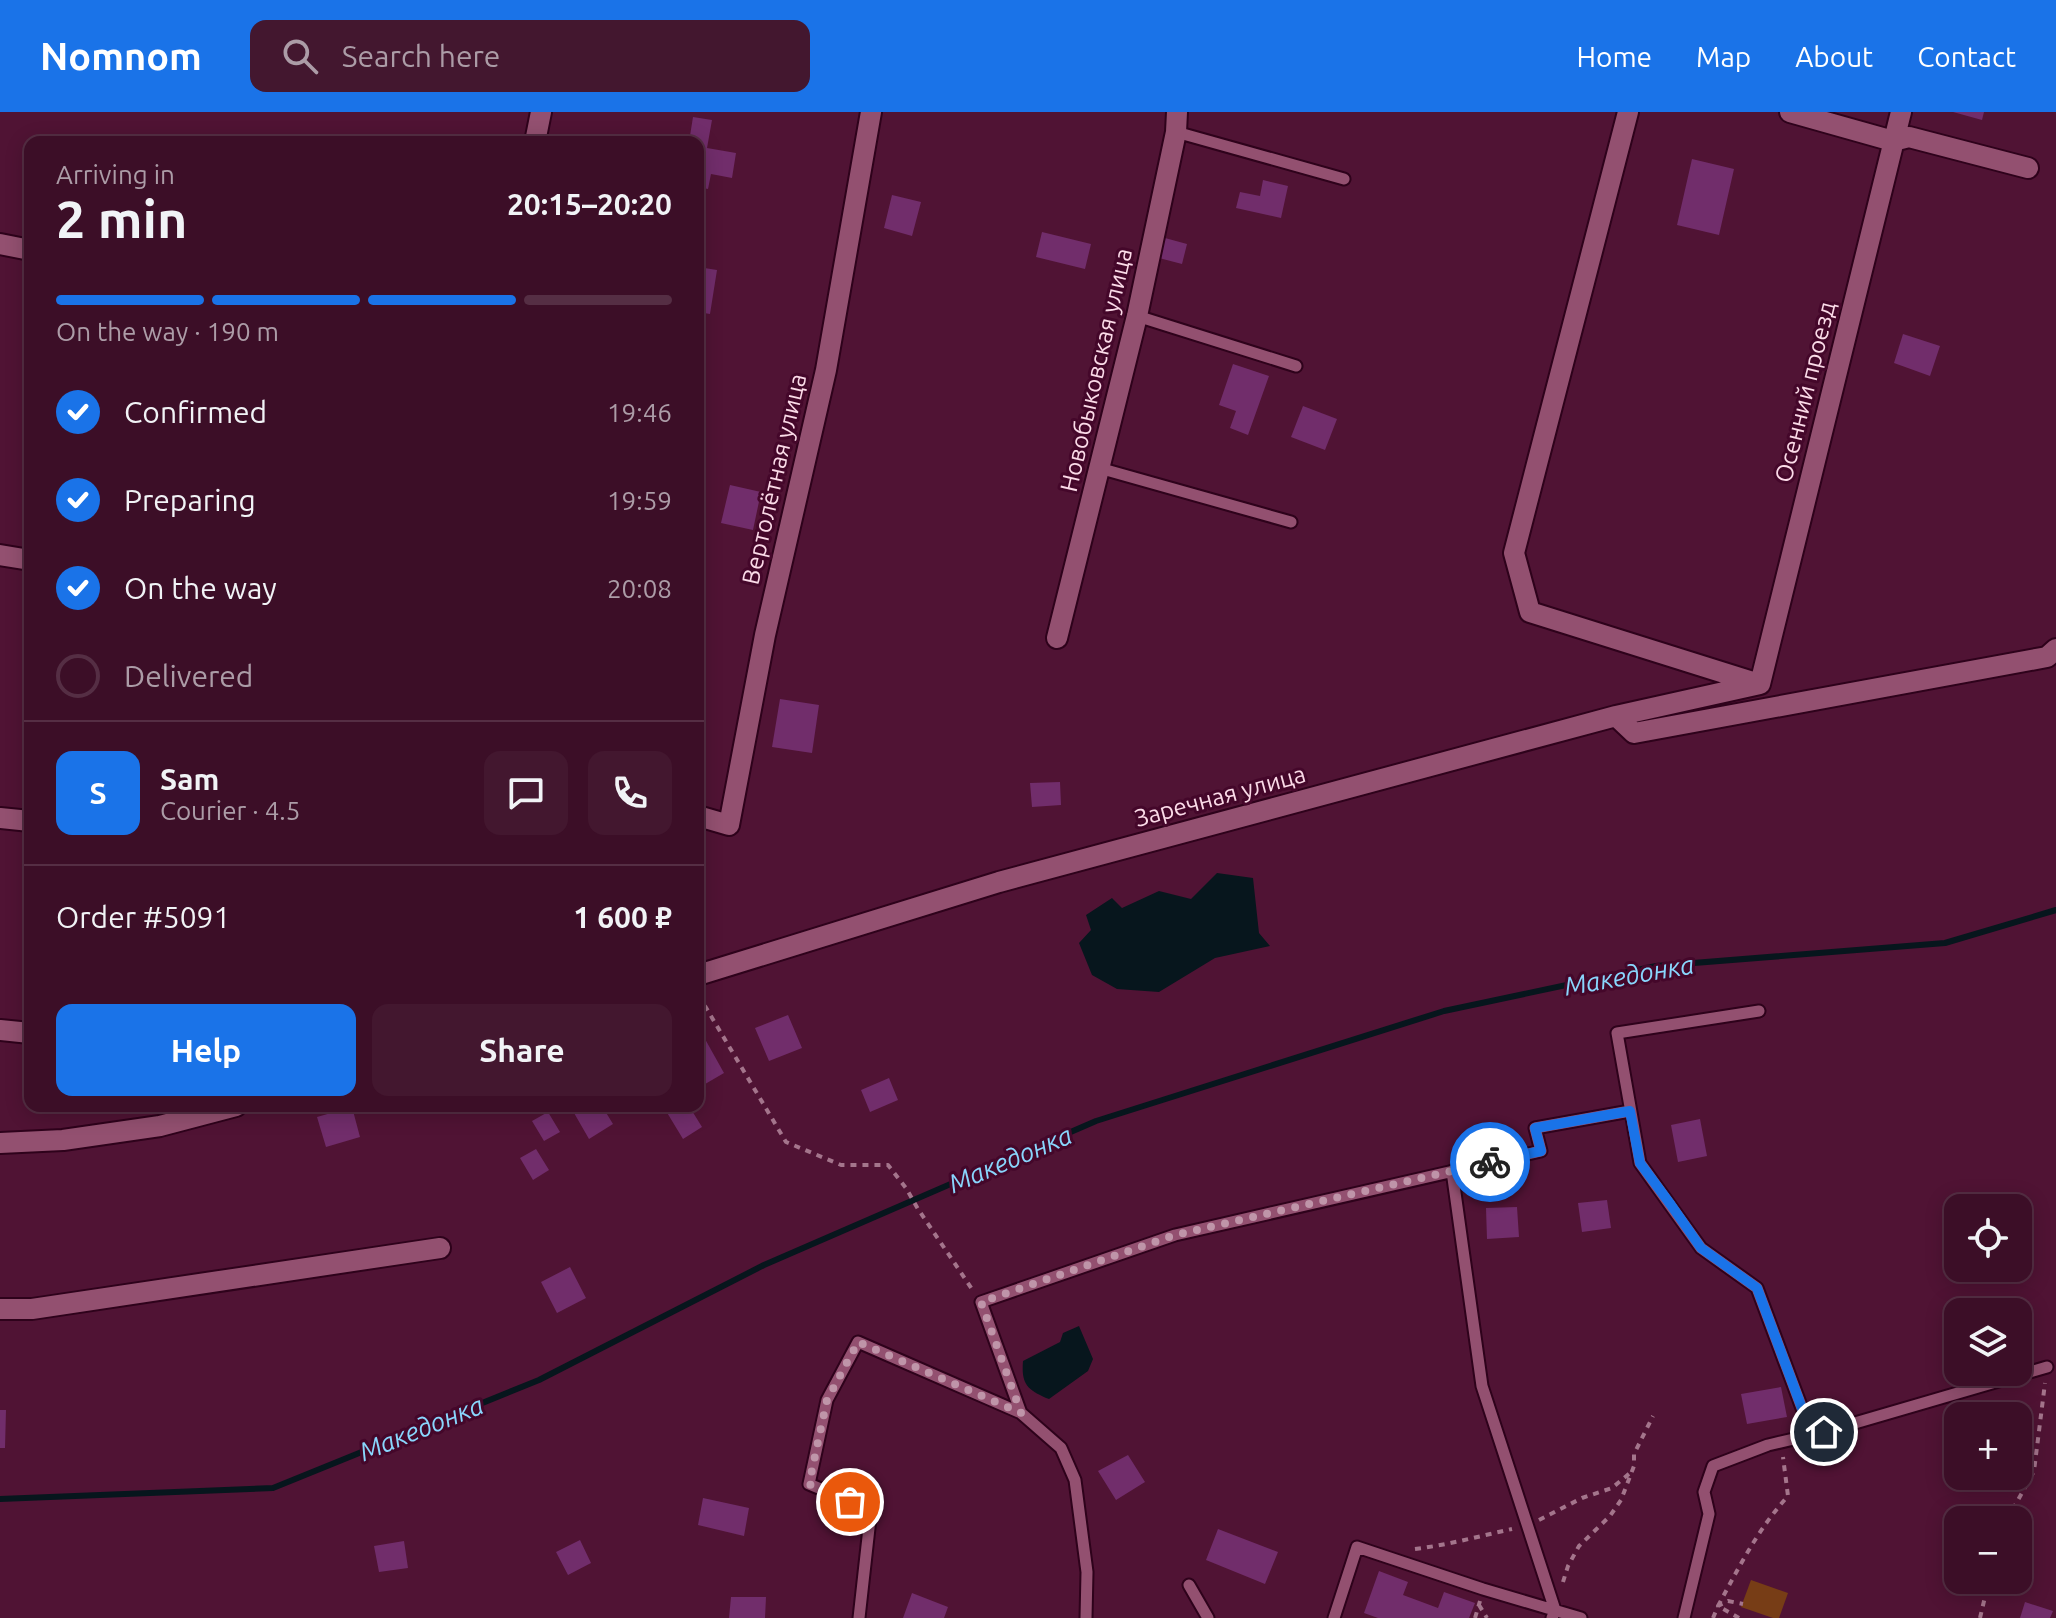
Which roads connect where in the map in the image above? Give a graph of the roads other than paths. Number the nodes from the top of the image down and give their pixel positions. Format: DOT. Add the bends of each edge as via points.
graph roads {
  1 [pos="541,112"];
  2 [pos="871,112"];
  3 [pos="1628,112"];
  4 [pos="1790,112"];
  5 [pos="1901,112"];
  6 [pos="1177,122"];
  7 [pos="536,136"];
  8 [pos="1893,141"];
  9 [pos="2028,168"];
  10 [pos="1344,179"];
  11 [pos="0,244"];
  12 [pos="24,249"];
  13 [pos="1137,316"];
  14 [pos="1296,366"];
  15 [pos="1099,468"];
  16 [pos="1291,522"];
  17 [pos="0,555"];
  18 [pos="24,559"];
  19 [pos="1057,638"];
  20 [pos="2056,649"];
  21 [pos="1760,684"];
  22 [pos="1616,716"];
  23 [pos="0,818"];
  24 [pos="704,818"];
  25 [pos="24,820"];
  26 [pos="704,979"];
  27 [pos="1759,1011"];
  28 [pos="0,1030"];
  29 [pos="24,1032"];
  30 [pos="1630,1111"];
  31 [pos="213,1112"];
  32 [pos="0,1143"];
  33 [pos="1452,1171"];
  34 [pos="440,1248"];
  35 [pos="0,1309"];
  36 [pos="2047,1367"];
  37 [pos="1021,1413"];
  38 [pos="1812,1435"];
  39 [pos="1189,1585"];
  40 [pos="1553,1614"];
  41 [pos="859,1618"];
  42 [pos="1086,1618"];
  43 [pos="1208,1618"];
  44 [pos="1334,1618"];
  45 [pos="1581,1618"];
  46 [pos="1684,1618"];
  1 -- 7 [label="street"];
  2 -- 24 [label="street, Вертолётная улица" via="826,370 765,635 729,825"];
  3 -- 21 [label="street" via="1514,553 1530,612"];
  4 -- 8 [label="street"];
  5 -- 8 [label="street, Осенний проезд"];
  6 -- 10 [label="lane"];
  6 -- 13 [label="street, Новобыковская улица"];
  8 -- 9 [label="street" via="1909,137"];
  8 -- 21 [label="street, Осенний проезд"];
  11 -- 12 [label="street"];
  13 -- 14 [label="lane"];
  13 -- 15 [label="street, Новобыковская улица"];
  15 -- 16 [label="lane"];
  15 -- 19 [label="street, Новобыковская улица"];
  17 -- 18 [label="street"];
  20 -- 22 [label="street" via="2047,657 1634,733"];
  21 -- 22 [label="street, Заречная улица"];
  22 -- 26 [label="street, Заречная улица" via="999,882"];
  23 -- 25 [label="street"];
  27 -- 30 [label="lane" via="1617,1033"];
  28 -- 29 [label="street"];
  30 -- 33 [label="lane" via="1535,1128 1541,1151"];
  30 -- 38 [label="lane" via="1640,1163 1701,1248 1757,1288"];
  31 -- 32 [label="street" via="160,1126"];
  33 -- 37 [label="lane" via="1175,1235 981,1302"];
  33 -- 40 [label="lane" via="1482,1386"];
  34 -- 35 [label="street" via="32,1309"];
  36 -- 38 [label="lane"];
  37 -- 41 [label="lane" via="858,1342 827,1400 809,1484 871,1510"];
  37 -- 42 [label="lane" via="1061,1448 1075,1480 1087,1572"];
  38 -- 46 [label="lane" via="1713,1466 1704,1492 1709,1514"];
  39 -- 43 [label="lane"];
  40 -- 44 [label="lane" via="1357,1547"];
  40 -- 45 [label="lane"];
}
